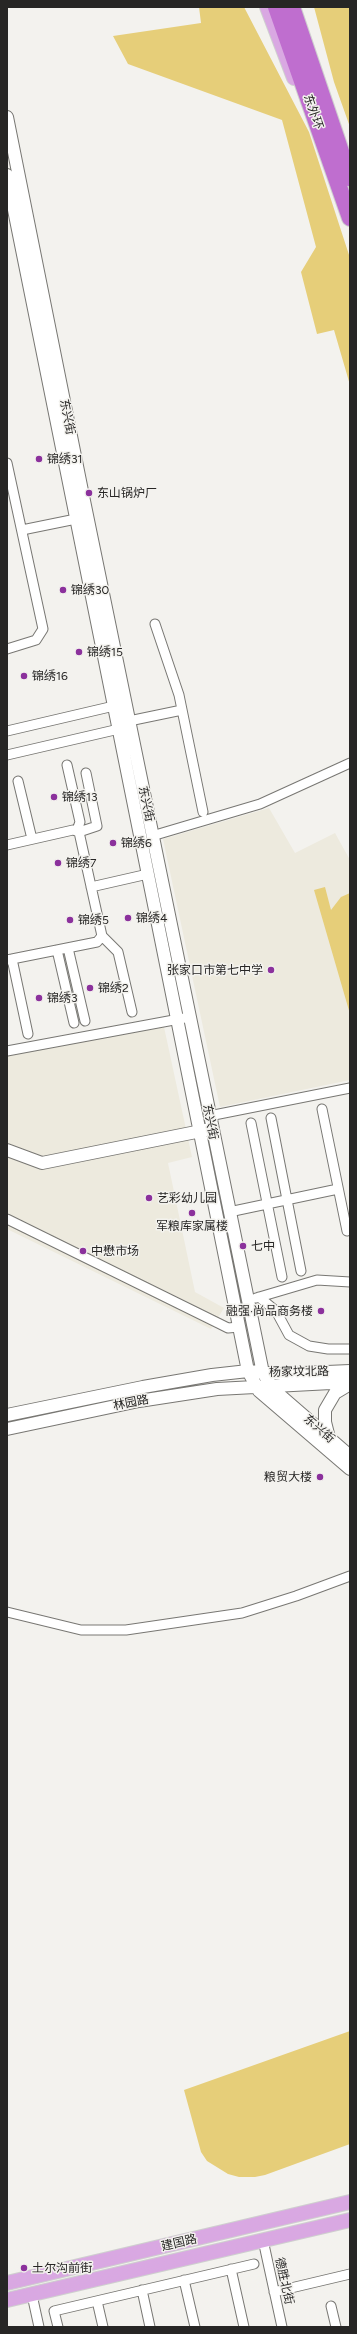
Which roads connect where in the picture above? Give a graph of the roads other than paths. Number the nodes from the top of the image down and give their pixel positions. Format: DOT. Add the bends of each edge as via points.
graph roads {
  1 [pos="267,7"];
  2 [pos="276,7"];
  3 [pos="292,7"];
  4 [pos="295,7"];
  5 [pos="307,52"];
  6 [pos="7,117"];
  7 [pos="10,148"];
  8 [pos="327,152"];
  9 [pos="7,175"];
  10 [pos="350,178"];
  11 [pos="350,218"];
  12 [pos="7,463"];
  13 [pos="11,500"];
  14 [pos="81,517"];
  15 [pos="22,530"];
  16 [pos="154,624"];
  17 [pos="7,649"];
  18 [pos="120,705"];
  19 [pos="182,710"];
  20 [pos="126,726"];
  21 [pos="7,731"];
  22 [pos="7,755"];
  23 [pos="350,764"];
  24 [pos="67,765"];
  25 [pos="86,773"];
  26 [pos="18,781"];
  27 [pos="203,812"];
  28 [pos="78,831"];
  29 [pos="152,836"];
  30 [pos="32,840"];
  31 [pos="7,845"];
  32 [pos="154,872"];
  33 [pos="92,886"];
  34 [pos="102,936"];
  35 [pos="68,948"];
  36 [pos="57,950"];
  37 [pos="9,960"];
  38 [pos="132,1012"];
  39 [pos="190,1017"];
  40 [pos="177,1019"];
  41 [pos="85,1021"];
  42 [pos="74,1023"];
  43 [pos="28,1034"];
  44 [pos="7,1051"];
  45 [pos="350,1088"];
  46 [pos="322,1109"];
  47 [pos="209,1116"];
  48 [pos="271,1118"];
  49 [pos="250,1122"];
  50 [pos="212,1129"];
  51 [pos="200,1132"];
  52 [pos="7,1150"];
  53 [pos="338,1189"];
  54 [pos="286,1200"];
  55 [pos="267,1204"];
  56 [pos="229,1212"];
  57 [pos="7,1219"];
  58 [pos="347,1231"];
  59 [pos="301,1271"];
  60 [pos="282,1277"];
  61 [pos="350,1282"];
  62 [pos="253,1298"];
  63 [pos="239,1327"];
  64 [pos="350,1349"];
  65 [pos="248,1371"];
  66 [pos="350,1371"];
  67 [pos="263,1373"];
  68 [pos="350,1383"];
  69 [pos="270,1385"];
  70 [pos="256,1386"];
  71 [pos="224,1388"];
  72 [pos="277,1406"];
  73 [pos="7,1415"];
  74 [pos="7,1428"];
  75 [pos="329,1438"];
  76 [pos="350,1456"];
  77 [pos="350,1469"];
  78 [pos="350,1576"];
  79 [pos="7,1612"];
  80 [pos="350,2202"];
  81 [pos="350,2220"];
  82 [pos="263,2240"];
  83 [pos="254,2264"];
  84 [pos="231,2269"];
  85 [pos="350,2274"];
  86 [pos="184,2280"];
  87 [pos="7,2283"];
  88 [pos="142,2290"];
  89 [pos="274,2292"];
  90 [pos="32,2295"];
  91 [pos="7,2300"];
  92 [pos="97,2301"];
  93 [pos="331,2306"];
  94 [pos="39,2327"];
  95 [pos="58,2327"];
  96 [pos="103,2327"];
  97 [pos="150,2327"];
  98 [pos="195,2327"];
  99 [pos="244,2327"];
  100 [pos="282,2327"];
  101 [pos="336,2327"];
  1 -- 8 [label="main road" via="285,57"];
  2 -- 8 [label="highway, 东外环"];
  3 -- 5 [label="highway"];
  4 -- 5 [label="main road"];
  5 -- 10 [label="highway"];
  6 -- 7 [label="main road, 东兴街"];
  7 -- 14 [label="main road, 东兴街"];
  8 -- 11 [label="highway, 东外环"];
  9 -- 14 [label="main road, 东兴街"];
  12 -- 13 [label="street"];
  13 -- 15 [label="street"];
  14 -- 15 [label="street"];
  14 -- 18 [label="main road, 东兴街"];
  15 -- 17 [label="street" via="43,629 36,640"];
  16 -- 19 [label="street"];
  18 -- 20 [label="main road, 东兴街"];
  18 -- 21 [label="street"];
  19 -- 20 [label="street"];
  19 -- 27 [label="street"];
  20 -- 22 [label="street"];
  20 -- 29 [label="main road, 东兴街"];
  20 -- 32 [label="main road, 东兴街"];
  23 -- 29 [label="street" via="260,804"];
  24 -- 28 [label="street" via="80,822"];
  25 -- 28 [label="street" via="97,826"];
  26 -- 30 [label="street"];
  28 -- 30 [label="street"];
  28 -- 33 [label="street"];
  29 -- 32 [label="main road, 东兴街"];
  30 -- 31 [label="street"];
  32 -- 33 [label="street"];
  32 -- 39 [label="main road, 东兴街"];
  32 -- 40 [label="main road, 东兴街"];
  33 -- 34 [label="street"];
  34 -- 35 [label="street" via="97,942"];
  34 -- 38 [label="street" via="118,952"];
  35 -- 36 [label="street"];
  35 -- 41 [label="street"];
  36 -- 37 [label="street"];
  36 -- 42 [label="street"];
  37 -- 43 [label="street"];
  39 -- 40 [label="street"];
  39 -- 47 [label="main road, 东兴街"];
  40 -- 44 [label="street"];
  40 -- 51 [label="main road, 东兴街"];
  45 -- 47 [label="street"];
  46 -- 53 [label="street"];
  47 -- 50 [label="main road, 东兴街"];
  48 -- 54 [label="street"];
  49 -- 55 [label="street"];
  50 -- 51 [label="main road"];
  50 -- 56 [label="main road, 东兴街"];
  51 -- 52 [label="main road" via="42,1163"];
  51 -- 63 [label="main road, 东兴街"];
  53 -- 54 [label="street"];
  53 -- 58 [label="street"];
  54 -- 55 [label="street"];
  54 -- 59 [label="street"];
  55 -- 56 [label="street"];
  55 -- 60 [label="street"];
  56 -- 62 [label="main road, 东兴街"];
  57 -- 63 [label="street" via="228,1328"];
  61 -- 62 [label="street" via="317,1280"];
  62 -- 64 [label="street" via="276,1311 289,1335 309,1346"];
  62 -- 67 [label="main road, 东兴街"];
  63 -- 65 [label="main road, 东兴街"];
  65 -- 67 [label="main road, 杨家坟北路"];
  65 -- 70 [label="main road, 东兴街"];
  65 -- 73 [label="main road, 林园路" via="143,1387"];
  66 -- 67 [label="main road, 杨家坟北路"];
  67 -- 69 [label="main road, 东兴街"];
  68 -- 69 [label="main road, 杨家坟北路"];
  68 -- 75 [label="main road" via="335,1393 325,1410"];
  69 -- 70 [label="main road, 杨家坟北路"];
  69 -- 75 [label="main road, 东兴街"];
  70 -- 71 [label="main road, 林园路"];
  70 -- 72 [label="main road, 东兴街"];
  71 -- 72 [label="main road" via="251,1394"];
  71 -- 74 [label="main road, 林园路" via="139,1401"];
  72 -- 77 [label="main road, 东兴街"];
  75 -- 76 [label="main road, 东兴街"];
  78 -- 79 [label="street" via="242,1613 126,1630 81,1630"];
  80 -- 87 [label="main road, 建国路"];
  81 -- 82 [label="main road, 建国路"];
  82 -- 89 [label="street, 德胜北街"];
  82 -- 90 [label="main road, 建国路"];
  83 -- 84 [label="street"];
  84 -- 86 [label="street"];
  84 -- 99 [label="street"];
  85 -- 89 [label="street"];
  86 -- 88 [label="street"];
  86 -- 98 [label="street"];
  88 -- 92 [label="street"];
  88 -- 97 [label="street"];
  89 -- 100 [label="street, 德胜北街"];
  90 -- 91 [label="main road, 建国路"];
  90 -- 94 [label="street"];
  92 -- 95 [label="street" via="54,2311"];
  92 -- 96 [label="street"];
  93 -- 101 [label="street"];
}
